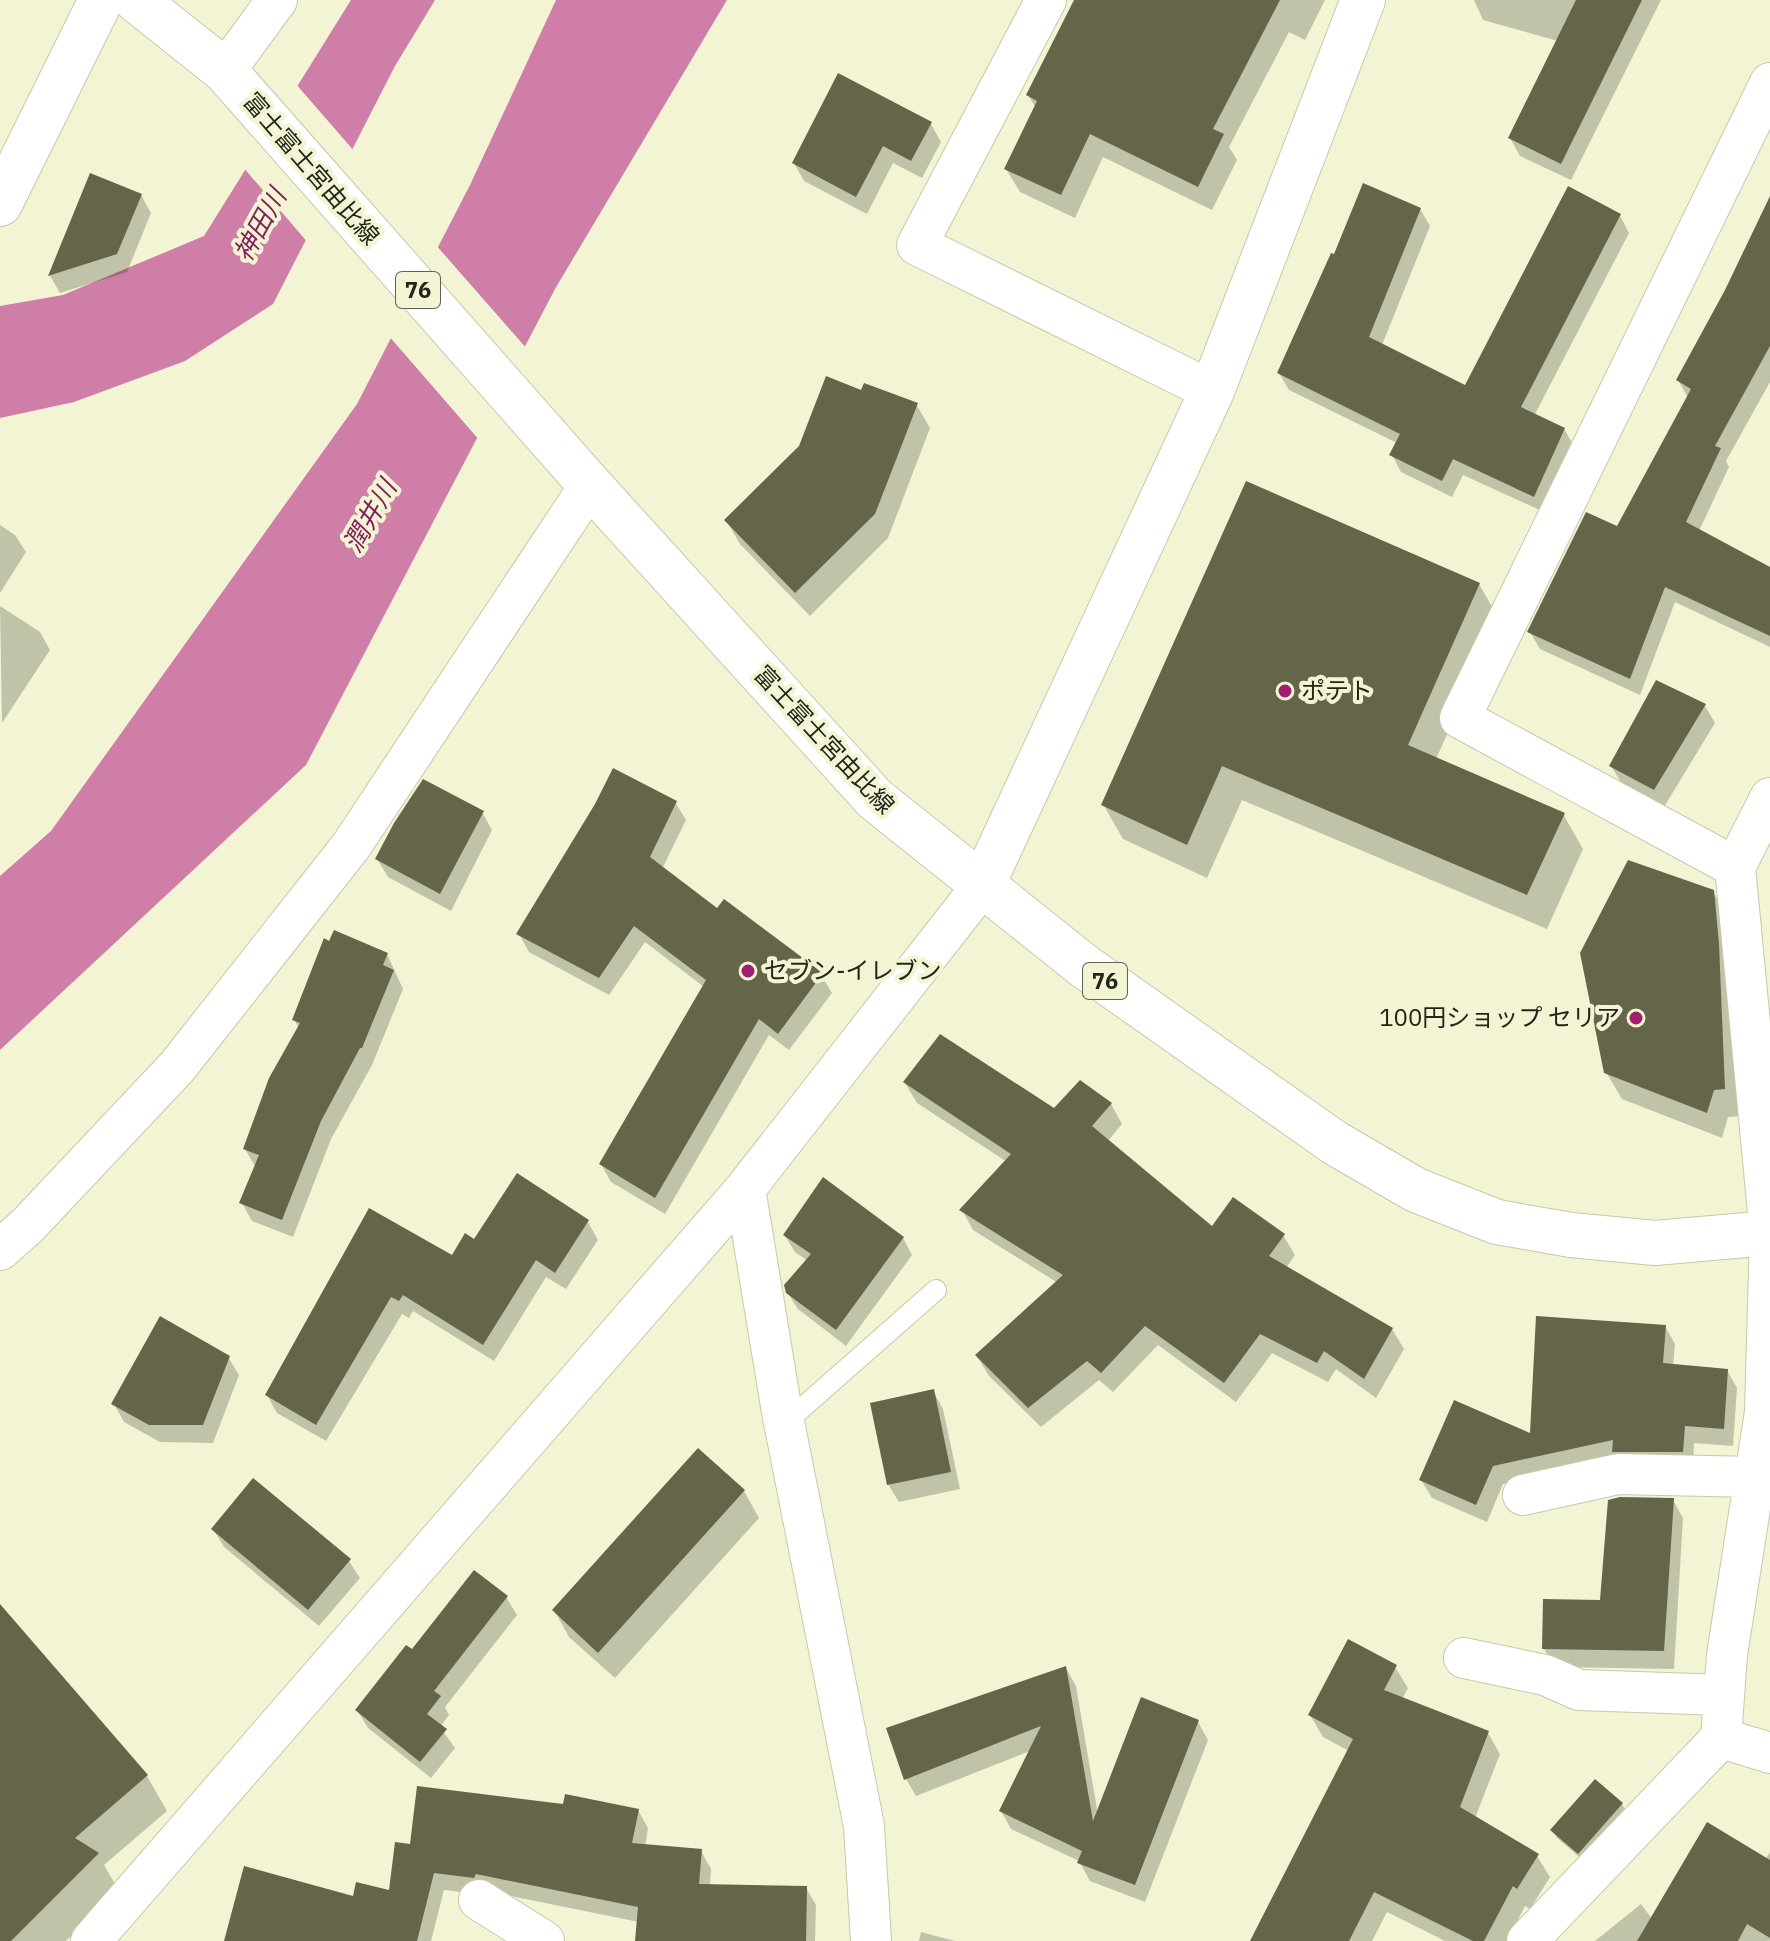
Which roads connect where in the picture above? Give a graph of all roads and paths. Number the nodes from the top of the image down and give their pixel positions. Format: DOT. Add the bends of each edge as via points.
graph roads {
  1 [pos="101,0"];
  2 [pos="136,0"];
  3 [pos="277,0"];
  4 [pos="1046,0"];
  5 [pos="1363,0"];
  6 [pos="225,71"];
  7 [pos="1770,83"];
  8 [pos="0,204"];
  9 [pos="1212,391"];
  10 [pos="590,485"];
  11 [pos="1770,798"];
  12 [pos="1735,867"];
  13 [pos="982,886"];
  14 [pos="745,1189"];
  15 [pos="1770,1233"];
  16 [pos="0,1250"];
  17 [pos="936,1290"];
  18 [pos="785,1423"];
  19 [pos="1754,1477"];
  20 [pos="1523,1495"];
  21 [pos="1464,1658"];
  22 [pos="1724,1695"];
  23 [pos="1721,1738"];
  24 [pos="1770,1753"];
  25 [pos="479,1900"];
  26 [pos="91,1941"];
  27 [pos="544,1941"];
  28 [pos="871,1941"];
  29 [pos="1527,1941"];
  1 -- 8 [label="main road"];
  2 -- 6 [label="main road, 富士富士宮由比線 / 76"];
  3 -- 6 [label="street"];
  4 -- 9 [label="street" via="917,245"];
  5 -- 9 [label="main road"];
  6 -- 10 [label="main road, 富士富士宮由比線 / 76"];
  7 -- 12 [label="street" via="1460,718"];
  9 -- 13 [label="main road"];
  10 -- 13 [label="main road, 富士富士宮由比線 / 76" via="875,799"];
  10 -- 16 [label="street" via="351,846 177,1067"];
  11 -- 12 [label="street"];
  12 -- 15 [label="street"];
  13 -- 14 [label="street"];
  13 -- 15 [label="main road, 富士富士宮由比線 / 76" via="1084,966 1310,1125 1416,1190 1497,1222 1571,1235 1655,1243"];
  14 -- 18 [label="street"];
  14 -- 26 [label="street"];
  15 -- 19 [label="street" via="1765,1412"];
  17 -- 18 [label="lane"];
  18 -- 28 [label="street" via="864,1826"];
  19 -- 20 [label="street" via="1618,1474"];
  19 -- 22 [label="street"];
  21 -- 22 [label="street" via="1545,1675 1579,1690"];
  22 -- 23 [label="street"];
  23 -- 24 [label="street"];
  23 -- 29 [label="street"];
  25 -- 27 [label="street"];
}
